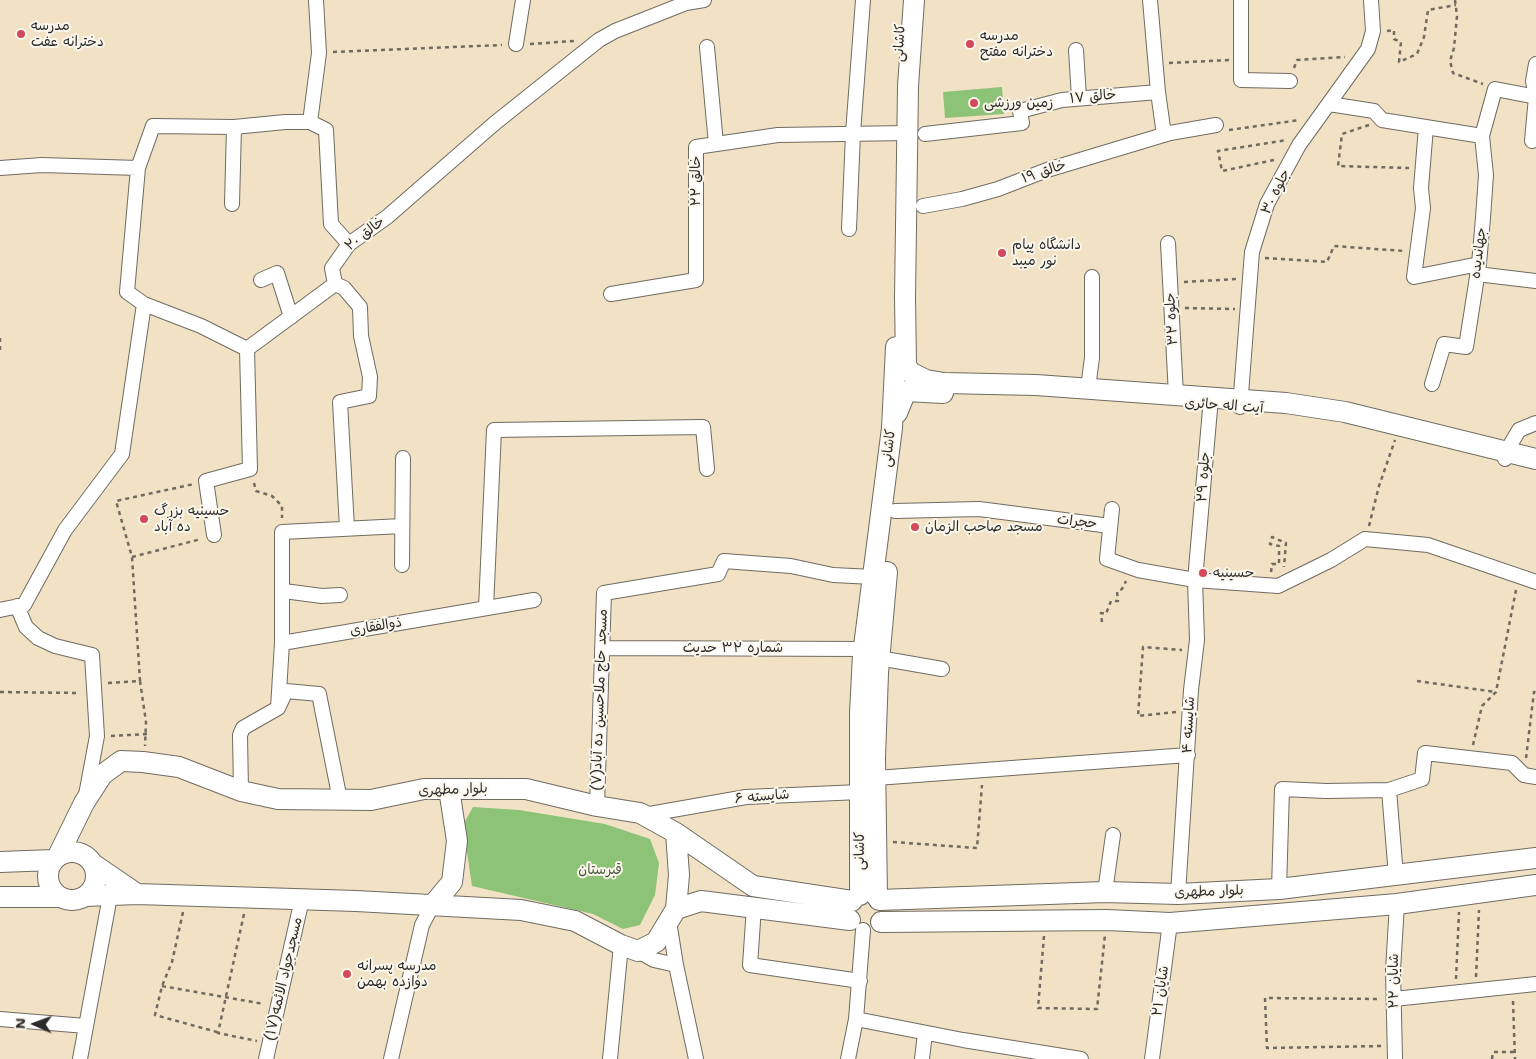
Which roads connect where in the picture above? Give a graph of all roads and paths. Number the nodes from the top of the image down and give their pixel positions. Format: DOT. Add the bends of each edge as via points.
graph roads {
  1 [pos="316,0"];
  2 [pos="523,0"];
  3 [pos="704,0"];
  4 [pos="863,0"];
  5 [pos="912,0"];
  6 [pos="1150,0"];
  7 [pos="1241,0"];
  8 [pos="1371,0"];
  9 [pos="1455,0"];
  10 [pos="1456,5"];
  11 [pos="1373,31"];
  12 [pos="599,40"];
  13 [pos="516,44"];
  14 [pos="708,47"];
  15 [pos="1076,50"];
  16 [pos="319,53"];
  17 [pos="1362,58"];
  18 [pos="1242,60"];
  19 [pos="1155,64"];
  20 [pos="1536,64"];
  21 [pos="1290,81"];
  22 [pos="1495,89"];
  23 [pos="1158,92"];
  24 [pos="1079,98"];
  25 [pos="1536,98"];
  26 [pos="1329,104"];
  27 [pos="1319,118"];
  28 [pos="1382,120"];
  29 [pos="310,122"];
  30 [pos="1216,125"];
  31 [pos="234,127"];
  32 [pos="1426,127"];
  33 [pos="853,133"];
  34 [pos="910,133"];
  35 [pos="1167,134"];
  36 [pos="1482,136"];
  37 [pos="1305,138"];
  38 [pos="1532,141"];
  39 [pos="716,144"];
  40 [pos="1293,156"];
  41 [pos="0,168"];
  42 [pos="138,168"];
  43 [pos="1422,169"];
  44 [pos="232,204"];
  45 [pos="923,206"];
  46 [pos="849,229"];
  47 [pos="1168,243"];
  48 [pos="349,244"];
  49 [pos="1418,252"];
  50 [pos="1252,257"];
  51 [pos="1478,269"];
  52 [pos="1092,276"];
  53 [pos="1250,278"];
  54 [pos="261,280"];
  55 [pos="1536,281"];
  56 [pos="1170,282"];
  57 [pos="335,284"];
  58 [pos="610,294"];
  59 [pos="144,304"];
  60 [pos="1171,308"];
  61 [pos="1248,309"];
  62 [pos="291,317"];
  63 [pos="0,338"];
  64 [pos="896,343"];
  65 [pos="247,349"];
  66 [pos="0,354"];
  67 [pos="906,365"];
  68 [pos="1432,384"];
  69 [pos="1088,388"];
  70 [pos="906,391"];
  71 [pos="1176,395"];
  72 [pos="1211,401"];
  73 [pos="1240,403"];
  74 [pos="1536,423"];
  75 [pos="892,428"];
  76 [pos="1398,433"];
  77 [pos="1506,456"];
  78 [pos="403,458"];
  79 [pos="1536,459"];
  80 [pos="1536,466"];
  81 [pos="250,469"];
  82 [pos="707,469"];
  83 [pos="206,481"];
  84 [pos="1112,509"];
  85 [pos="895,511"];
  86 [pos="402,526"];
  87 [pos="1110,526"];
  88 [pos="347,528"];
  89 [pos="282,532"];
  90 [pos="214,535"];
  91 [pos="1365,539"];
  92 [pos="132,557"];
  93 [pos="1198,557"];
  94 [pos="402,565"];
  95 [pos="1131,568"];
  96 [pos="1306,572"];
  97 [pos="1519,576"];
  98 [pos="873,577"];
  99 [pos="1195,580"];
  100 [pos="1536,582"];
  101 [pos="1268,586"];
  102 [pos="284,591"];
  103 [pos="340,595"];
  104 [pos="534,600"];
  105 [pos="17,606"];
  106 [pos="486,608"];
  107 [pos="0,610"];
  108 [pos="1102,622"];
  109 [pos="282,643"];
  110 [pos="602,648"];
  111 [pos="1196,651"];
  112 [pos="871,654"];
  113 [pos="942,669"];
  114 [pos="140,681"];
  115 [pos="1417,681"];
  116 [pos="94,688"];
  117 [pos="0,692"];
  118 [pos="1496,692"];
  119 [pos="1536,692"];
  120 [pos="278,708"];
  121 [pos="1190,711"];
  122 [pos="147,734"];
  123 [pos="96,736"];
  124 [pos="1188,755"];
  125 [pos="1472,759"];
  126 [pos="143,762"];
  127 [pos="983,768"];
  128 [pos="1530,776"];
  129 [pos="876,778"];
  130 [pos="449,789"];
  131 [pos="1389,790"];
  132 [pos="241,792"];
  133 [pos="860,792"];
  134 [pos="340,800"];
  135 [pos="84,803"];
  136 [pos="597,806"];
  137 [pos="644,814"];
  138 [pos="676,833"];
  139 [pos="1113,835"];
  140 [pos="876,841"];
  141 [pos="55,858"];
  142 [pos="1536,858"];
  143 [pos="0,862"];
  144 [pos="1508,862"];
  145 [pos="93,864"];
  146 [pos="1396,876"];
  147 [pos="1536,885"];
  148 [pos="1511,888"];
  149 [pos="1279,889"];
  150 [pos="1105,892"];
  151 [pos="138,894"];
  152 [pos="1178,894"];
  153 [pos="1470,895"];
  154 [pos="85,896"];
  155 [pos="110,896"];
  156 [pos="186,896"];
  157 [pos="0,897"];
  158 [pos="60,897"];
  159 [pos="248,898"];
  160 [pos="302,899"];
  161 [pos="1397,904"];
  162 [pos="432,906"];
  163 [pos="754,908"];
  164 [pos="866,909"];
  165 [pos="672,915"];
  166 [pos="1045,920"];
  167 [pos="1107,920"];
  168 [pos="1170,923"];
  169 [pos="630,948"];
  170 [pos="676,965"];
  171 [pos="860,981"];
  172 [pos="1536,984"];
  173 [pos="162,986"];
  174 [pos="1513,987"];
  175 [pos="1476,991"];
  176 [pos="1456,993"];
  177 [pos="227,998"];
  178 [pos="1394,999"];
  179 [pos="278,1007"];
  180 [pos="0,1019"];
  181 [pos="856,1019"];
  182 [pos="86,1026"];
  183 [pos="218,1033"];
  184 [pos="925,1033"];
  185 [pos="270,1043"];
  186 [pos="1005,1052"];
  187 [pos="1395,1052"];
  188 [pos="1514,1052"];
  189 [pos="80,1059"];
  190 [pos="266,1059"];
  191 [pos="391,1059"];
  192 [pos="610,1059"];
  193 [pos="696,1059"];
  194 [pos="848,1059"];
  195 [pos="922,1059"];
  196 [pos="1081,1059"];
  197 [pos="1152,1059"];
  198 [pos="1492,1059"];
  199 [pos="1515,1059"];
  1 -- 16 [label="street"];
  2 -- 13 [label="street"];
  3 -- 12 [label="street, خالق ۲۰" via="686,3"];
  4 -- 33 [label="street"];
  5 -- 34 [label="main road, کاشانی"];
  6 -- 19 [label="street"];
  7 -- 18 [label="street"];
  8 -- 11 [label="street, جلوه ۳۰"];
  9 -- 10 [label="path"];
  10 -- 11 [label="path" via="1428,10 1424,37 1417,54 1399,62 1401,42 1394,39 1394,30"];
  10 -- 22 [label="path" via="1458,16 1450,61 1453,73"];
  11 -- 17 [label="street, جلوه ۳۰"];
  12 -- 13 [label="path"];
  12 -- 48 [label="street, خالق ۲۰" via="495,123 387,217"];
  13 -- 16 [label="path"];
  14 -- 39 [label="street"];
  15 -- 24 [label="street"];
  16 -- 29 [label="street"];
  17 -- 21 [label="path" via="1342,56 1297,60"];
  17 -- 26 [label="street, جلوه ۳۰"];
  18 -- 19 [label="path"];
  18 -- 21 [label="street" via="1241,80"];
  19 -- 23 [label="street"];
  20 -- 25 [label="street" via="1533,81"];
  22 -- 25 [label="street"];
  22 -- 36 [label="street, جهاندیده"];
  23 -- 24 [label="street, خالق ۱۷"];
  23 -- 35 [label="street"];
  24 -- 34 [label="street, خالق ۱۷" via="1020,111 1022,123"];
  25 -- 38 [label="street"];
  26 -- 27 [label="street, جلوه ۳۰"];
  26 -- 28 [label="street" via="1374,111"];
  27 -- 30 [label="path" via="1219,131"];
  27 -- 37 [label="street, جلوه ۳۰"];
  28 -- 32 [label="street"];
  28 -- 43 [label="path" via="1342,134 1338,166"];
  29 -- 31 [label="street"];
  29 -- 48 [label="street" via="326,130 331,224"];
  30 -- 35 [label="street, خالق ۱۹"];
  31 -- 42 [label="street" via="153,126"];
  31 -- 44 [label="street"];
  32 -- 36 [label="street"];
  32 -- 43 [label="street"];
  33 -- 34 [label="street, خالق ۲۲"];
  33 -- 39 [label="street, خالق ۲۲" via="778,135"];
  33 -- 46 [label="street"];
  34 -- 64 [label="main road, کاشانی"];
  34 -- 67 [label="main road, کاشانی"];
  35 -- 45 [label="street, خالق ۱۹" via="1047,170 998,189"];
  36 -- 51 [label="street, جهاندیده" via="1486,175"];
  37 -- 40 [label="street, جلوه ۳۰"];
  37 -- 40 [label="path" via="1218,151 1222,171"];
  39 -- 58 [label="street, خالق ۲۲" via="696,148 696,280"];
  40 -- 50 [label="street, جلوه ۳۰" via="1267,204"];
  41 -- 42 [label="street" via="42,165"];
  42 -- 59 [label="street" via="127,292"];
  43 -- 49 [label="street" via="1423,208"];
  47 -- 56 [label="street, جلوه ۳۲"];
  48 -- 57 [label="street, خالق ۲۰" via="332,268"];
  49 -- 50 [label="path" via="1334,246 1327,262"];
  49 -- 51 [label="street" via="1414,276"];
  50 -- 53 [label="street, جلوه ۳۰"];
  51 -- 55 [label="street"];
  51 -- 68 [label="street, جهاندیده" via="1466,347 1444,344"];
  52 -- 69 [label="street" via="1092,358"];
  53 -- 56 [label="path"];
  53 -- 61 [label="street, جلوه ۳۰"];
  54 -- 62 [label="street" via="277,273"];
  56 -- 60 [label="street, جلوه ۳۲"];
  57 -- 62 [label="street"];
  57 -- 88 [label="street" via="344,288 360,307 361,336 370,377 369,396 340,402"];
  59 -- 65 [label="street" via="201,326"];
  59 -- 105 [label="street" via="122,454 65,530 24,605"];
  60 -- 61 [label="path"];
  60 -- 71 [label="street, جلوه ۳۲"];
  61 -- 73 [label="street, جلوه ۳۰"];
  62 -- 65 [label="street"];
  63 -- 66 [label="path"];
  64 -- 67 [label="main road"];
  64 -- 75 [label="main road, کاشانی"];
  65 -- 81 [label="street"];
  67 -- 69 [label="main road, آیت اله حائری" via="916,377 944,383"];
  67 -- 70 [label="main road, کاشانی"];
  69 -- 71 [label="main road, آیت اله حائری"];
  70 -- 72 [label="main road, آیت اله حائری"];
  70 -- 75 [label="main road"];
  70 -- 85 [label="main road, کاشانی"];
  71 -- 72 [label="main road, آیت اله حائری"];
  72 -- 73 [label="main road, آیت اله حائری"];
  72 -- 93 [label="street, جلوه ۲۹"];
  73 -- 76 [label="main road, آیت اله حائری" via="1347,420"];
  73 -- 77 [label="main road, آیت اله حائری" via="1286,403 1345,412"];
  74 -- 77 [label="street" via="1519,430"];
  75 -- 98 [label="main road, کاشانی"];
  76 -- 77 [label="main road, آیت اله حائری"];
  76 -- 91 [label="path"];
  77 -- 79 [label="main road, آیت اله حائری"];
  77 -- 80 [label="main road, آیت اله حائری"];
  78 -- 86 [label="street"];
  81 -- 83 [label="street"];
  81 -- 89 [label="path" via="256,490 272,496 282,506"];
  82 -- 106 [label="street" via="703,428 494,430"];
  83 -- 90 [label="street"];
  83 -- 92 [label="path" via="116,500"];
  84 -- 87 [label="street"];
  85 -- 87 [label="street, حجرات" via="979,509"];
  85 -- 112 [label="main road, کاشانی"];
  86 -- 88 [label="street"];
  86 -- 94 [label="street"];
  87 -- 95 [label="street" via="1107,559"];
  88 -- 89 [label="street"];
  89 -- 102 [label="street"];
  90 -- 92 [label="path"];
  91 -- 96 [label="street"];
  91 -- 97 [label="street" via="1428,545"];
  92 -- 114 [label="path"];
  93 -- 99 [label="street, شایسته ۴"];
  95 -- 99 [label="street"];
  95 -- 108 [label="path" via="1122,589 1117,592 1118,600 1111,601 1106,614 1101,613"];
  96 -- 101 [label="street" via="1278,586"];
  96 -- 101 [label="path" via="1283,570 1286,543 1272,537 1270,544 1279,546 1279,564 1272,564"];
  97 -- 100 [label="street"];
  97 -- 118 [label="path"];
  98 -- 110 [label="street, مسجد حاج ملاحسین ده آباد(۷)" via="833,575 791,566 724,562 718,574 604,593"];
  98 -- 112 [label="main road, کاشانی"];
  99 -- 101 [label="street"];
  99 -- 111 [label="street, شایسته ۴"];
  102 -- 103 [label="street"];
  102 -- 109 [label="street"];
  104 -- 106 [label="street, ذوالفقاری"];
  105 -- 107 [label="street"];
  105 -- 116 [label="street" via="26,627 38,638 55,646 92,655"];
  106 -- 109 [label="street, ذوالفقاری"];
  109 -- 120 [label="street"];
  110 -- 112 [label="street, شماره ۳۲ حدیث"];
  110 -- 136 [label="street, مسجد حاج ملاحسین ده آباد(۷)"];
  111 -- 121 [label="street, شایسته ۴"];
  111 -- 121 [label="path" via="1143,647 1138,716"];
  112 -- 113 [label="street, شماره ۳۲ حدیث"];
  112 -- 129 [label="main road, کاشانی"];
  112 -- 133 [label="main road, کاشانی" via="860,713"];
  114 -- 116 [label="path"];
  114 -- 122 [label="path"];
  115 -- 118 [label="path"];
  116 -- 117 [label="path"];
  116 -- 123 [label="street"];
  118 -- 125 [label="path" via="1482,706"];
  119 -- 128 [label="path"];
  120 -- 132 [label="street" via="243,728 240,735"];
  120 -- 134 [label="street" via="286,691 319,694"];
  121 -- 124 [label="street, شایسته ۴"];
  122 -- 123 [label="path"];
  122 -- 126 [label="path"];
  123 -- 135 [label="street"];
  124 -- 127 [label="street"];
  124 -- 152 [label="street, شایسته ۴"];
  125 -- 128 [label="street" via="1512,763"];
  125 -- 131 [label="street" via="1424,754 1422,779"];
  126 -- 132 [label="main road, بلوار مطهری" via="179,767"];
  126 -- 135 [label="main road, بلوار مطهری" via="121,761 102,774"];
  127 -- 129 [label="street"];
  127 -- 140 [label="path" via="976,848"];
  129 -- 133 [label="street"];
  129 -- 140 [label="main road, کاشانی"];
  130 -- 134 [label="main road, بلوار مطهری" via="424,789 371,800"];
  130 -- 136 [label="main road, بلوار مطهری" via="526,789"];
  130 -- 162 [label="main road" via="456,841 452,882"];
  131 -- 146 [label="street"];
  131 -- 149 [label="street" via="1282,789"];
  132 -- 134 [label="main road, بلوار مطهری" via="278,799"];
  133 -- 137 [label="street, شایسته ۶" via="746,797"];
  133 -- 164 [label="main road, کاشانی"];
  135 -- 141 [label="main road, بلوار مطهری"];
  136 -- 137 [label="main road, بلوار مطهری"];
  137 -- 138 [label="main road, بلوار مطهری"];
  138 -- 164 [label="main road, بلوار مطهری" via="753,886"];
  138 -- 165 [label="main road" via="679,875"];
  139 -- 150 [label="street"];
  140 -- 164 [label="main road, کاشانی"];
  141 -- 143 [label="main road"];
  141 -- 145 [label="main road" via="73,851 88,857"];
  141 -- 158 [label="main road" via="47,876 53,892"];
  142 -- 144 [label="main road, بلوار مطهری"];
  144 -- 146 [label="main road, بلوار مطهری"];
  144 -- 148 [label="main road"];
  145 -- 151 [label="main road"];
  145 -- 154 [label="main road" via="95,881"];
  146 -- 149 [label="main road, بلوار مطهری"];
  147 -- 148 [label="main road, بلوار مطهری"];
  148 -- 153 [label="main road, بلوار مطهری"];
  149 -- 152 [label="main road, بلوار مطهری"];
  150 -- 152 [label="main road, بلوار مطهری"];
  150 -- 164 [label="main road, بلوار مطهری"];
  151 -- 155 [label="main road"];
  151 -- 156 [label="main road"];
  153 -- 161 [label="main road, بلوار مطهری"];
  153 -- 175 [label="path"];
  153 -- 176 [label="path"];
  154 -- 155 [label="main road"];
  154 -- 158 [label="main road" via="72,900"];
  155 -- 182 [label="street"];
  156 -- 159 [label="main road"];
  156 -- 173 [label="path" via="172,962"];
  157 -- 158 [label="main road"];
  159 -- 160 [label="main road"];
  159 -- 177 [label="path"];
  160 -- 162 [label="main road"];
  160 -- 179 [label="street, مسجدجواد الائمه(۱۷)"];
  161 -- 168 [label="main road, بلوار مطهری"];
  161 -- 178 [label="street, شایان ۲۲"];
  162 -- 169 [label="main road" via="520,910 575,922"];
  162 -- 191 [label="street" via="422,925"];
  163 -- 164 [label="main road, بلوار مطهری"];
  163 -- 165 [label="main road, بلوار مطهری" via="702,901"];
  163 -- 171 [label="street" via="750,965"];
  164 -- 166 [label="main road, بلوار مطهری"];
  164 -- 171 [label="street"];
  165 -- 169 [label="main road" via="656,942"];
  165 -- 170 [label="street"];
  166 -- 167 [label="main road, بلوار مطهری"];
  166 -- 167 [label="path" via="1038,1008 1097,1008"];
  167 -- 168 [label="main road, بلوار مطهری"];
  168 -- 197 [label="street, شایان ۲۱"];
  169 -- 170 [label="street" via="654,960"];
  169 -- 192 [label="street"];
  170 -- 193 [label="street"];
  171 -- 181 [label="street"];
  172 -- 174 [label="street"];
  173 -- 177 [label="path"];
  173 -- 183 [label="path" via="155,1015"];
  174 -- 175 [label="street"];
  174 -- 188 [label="path"];
  175 -- 176 [label="street"];
  176 -- 178 [label="street"];
  177 -- 179 [label="path"];
  177 -- 183 [label="path"];
  178 -- 187 [label="street, شایان ۲۲"];
  178 -- 187 [label="path" via="1265,998 1267,1048"];
  179 -- 185 [label="street, مسجدجواد الائمه(۱۷)"];
  180 -- 182 [label="street"];
  181 -- 184 [label="street"];
  181 -- 194 [label="street"];
  182 -- 189 [label="street"];
  183 -- 185 [label="path"];
  184 -- 186 [label="street"];
  184 -- 195 [label="street"];
  185 -- 190 [label="street, مسجدجواد الائمه(۱۷)"];
  186 -- 196 [label="street"];
  188 -- 198 [label="path" via="1493,1052"];
  188 -- 199 [label="path"];
}
